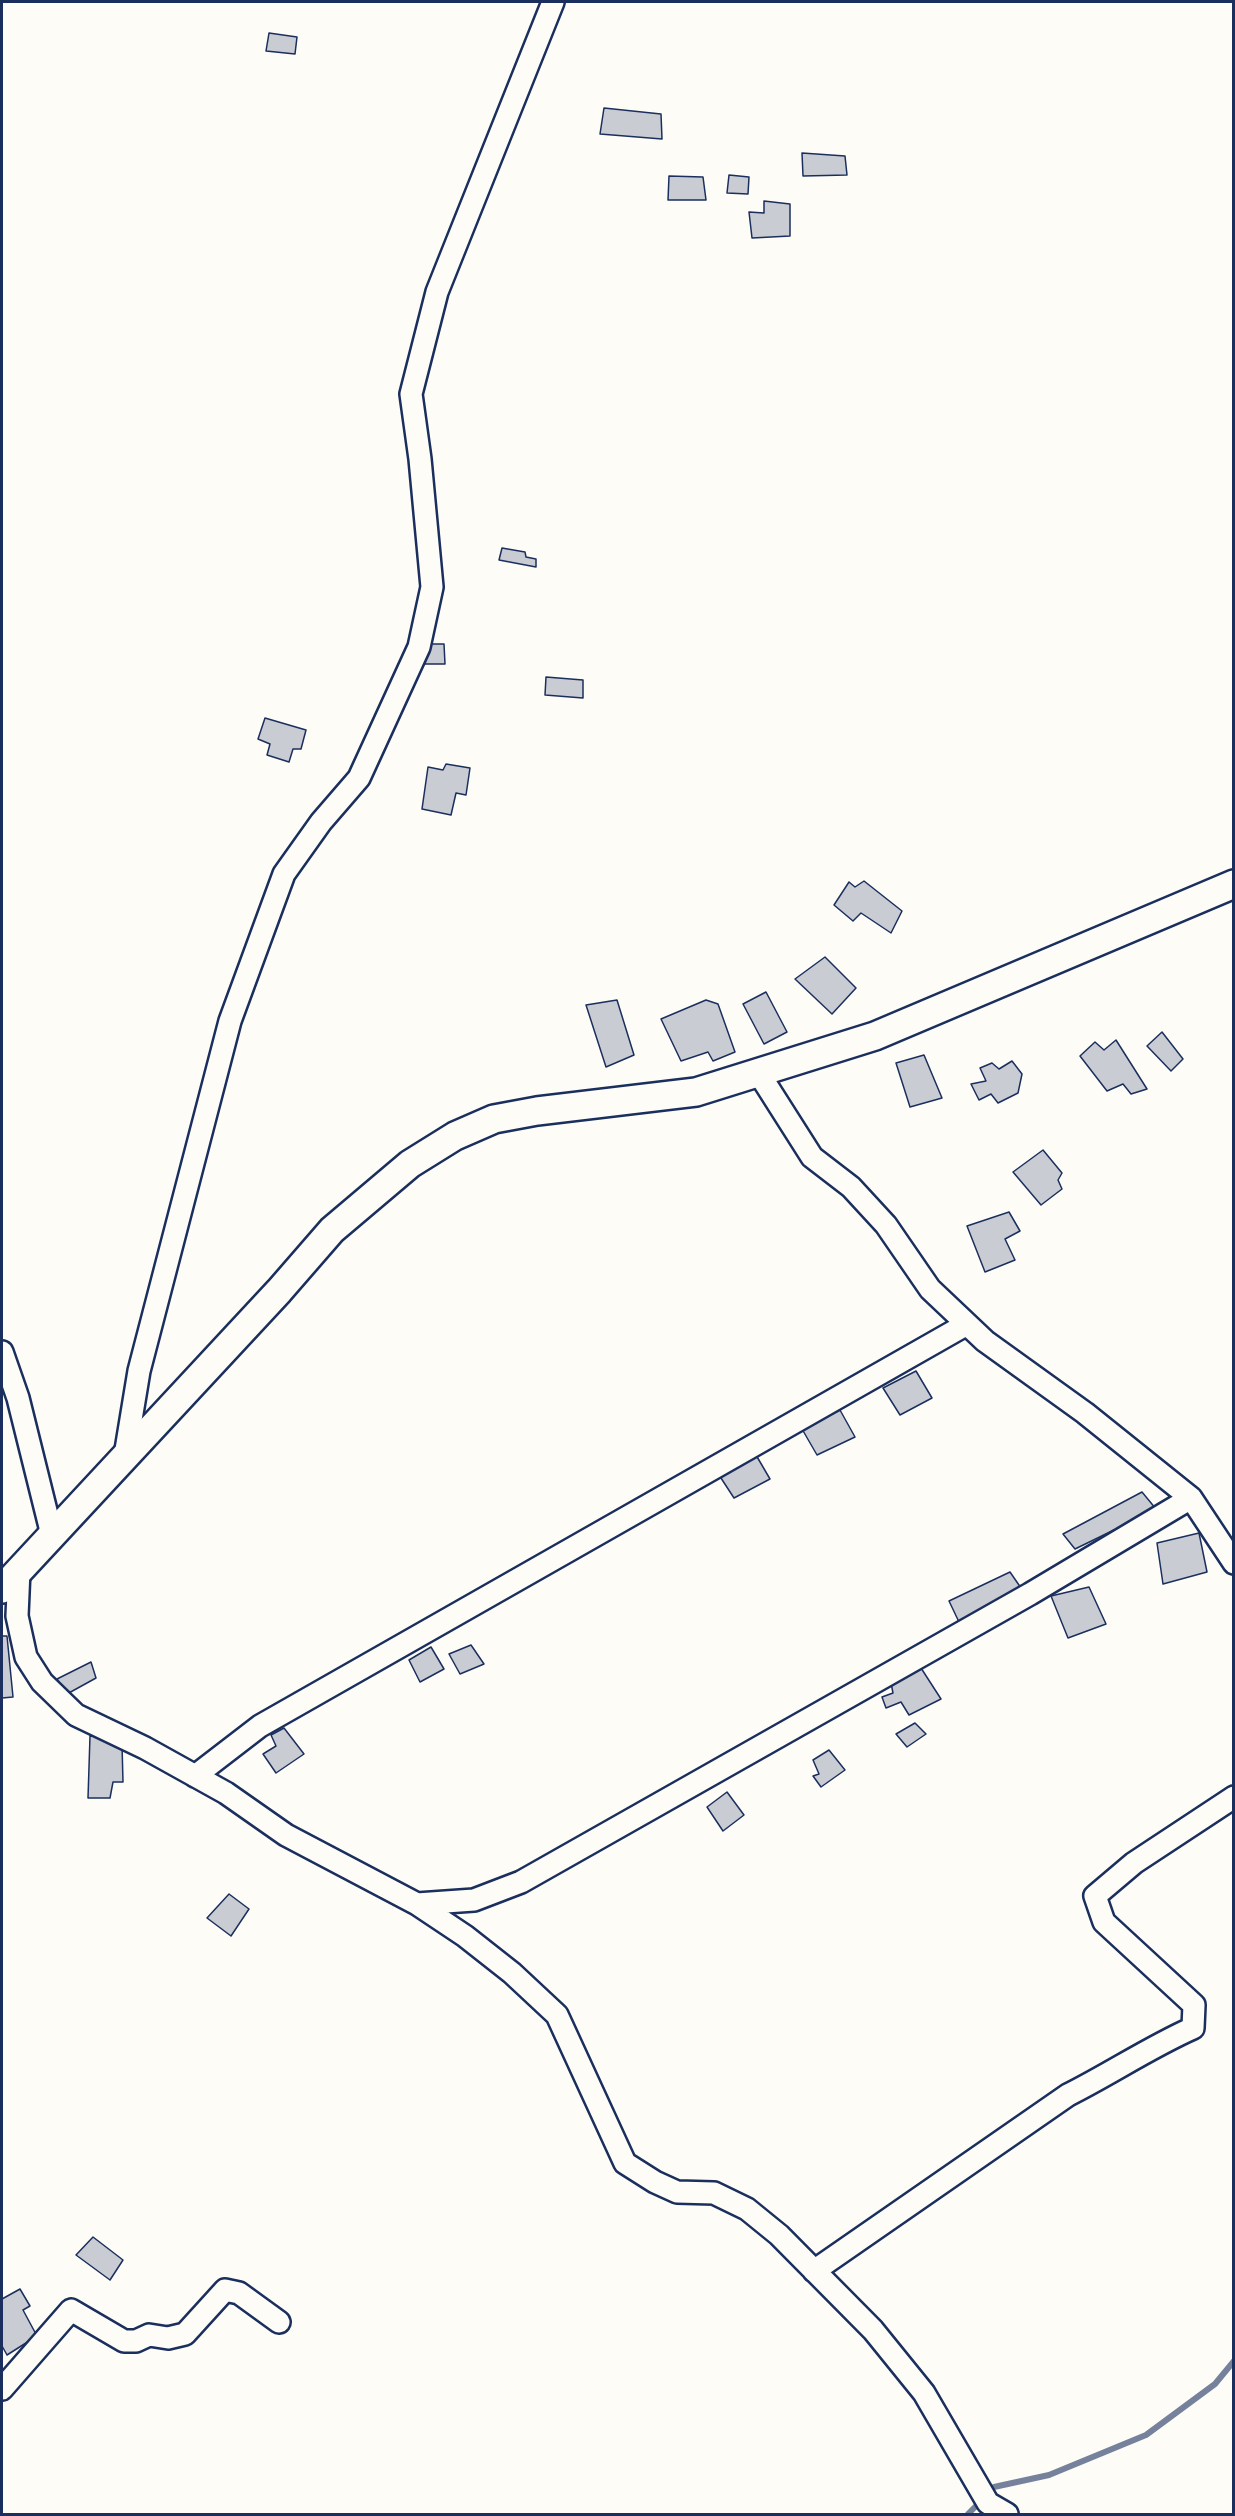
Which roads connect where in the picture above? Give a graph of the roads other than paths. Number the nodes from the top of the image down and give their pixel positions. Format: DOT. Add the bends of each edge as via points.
graph roads {
  1 [pos="553,2"];
  2 [pos="1233,884"];
  3 [pos="758,1072"];
  4 [pos="967,1324"];
  5 [pos="2,1352"];
  6 [pos="125,1456"];
  7 [pos="1191,1498"];
  8 [pos="52,1535"];
  9 [pos="1233,1563"];
  10 [pos="10,1579"];
  11 [pos="195,1776"];
  12 [pos="1233,1797"];
  13 [pos="417,1904"];
  14 [pos="814,2271"];
  15 [pos="279,2322"];
  16 [pos="2,2389"];
  17 [pos="1007,2514"];
  1 -- 6 [label="street" via="437,292 411,394 432,587 419,647 359,778 284,874 230,1021 139,1371"];
  2 -- 3 [label="main road" via="875,1036"];
  3 -- 4 [label="street" via="812,1157 851,1187 886,1225 930,1289"];
  3 -- 6 [label="main road" via="696,1092 494,1119 455,1136 410,1164 332,1230"];
  4 -- 7 [label="street"];
  4 -- 11 [label="street" via="260,1726"];
  5 -- 8 [label="street" via="18,1398"];
  6 -- 8 [label="main road"];
  7 -- 9 [label="street"];
  7 -- 13 [label="street" via="979,1623 521,1882 474,1900"];
  8 -- 10 [label="main road"];
  10 -- 11 [label="street" via="26,1657 42,1682 76,1715"];
  11 -- 13 [label="street" via="286,1835"];
  12 -- 14 [label="street" via="1134,1863 1095,1896 1104,1923 1194,2005 1193,2028 1068,2095"];
  13 -- 14 [label="street" via="475,1943 557,2015 625,2163 677,2192 714,2193 747,2209"];
  14 -- 17 [label="street" via="873,2330 924,2393 988,2503"];
  15 -- 16 [label="street" via="238,2293 225,2290 185,2334 168,2338 149,2335 123,2341 71,2310"];
}
